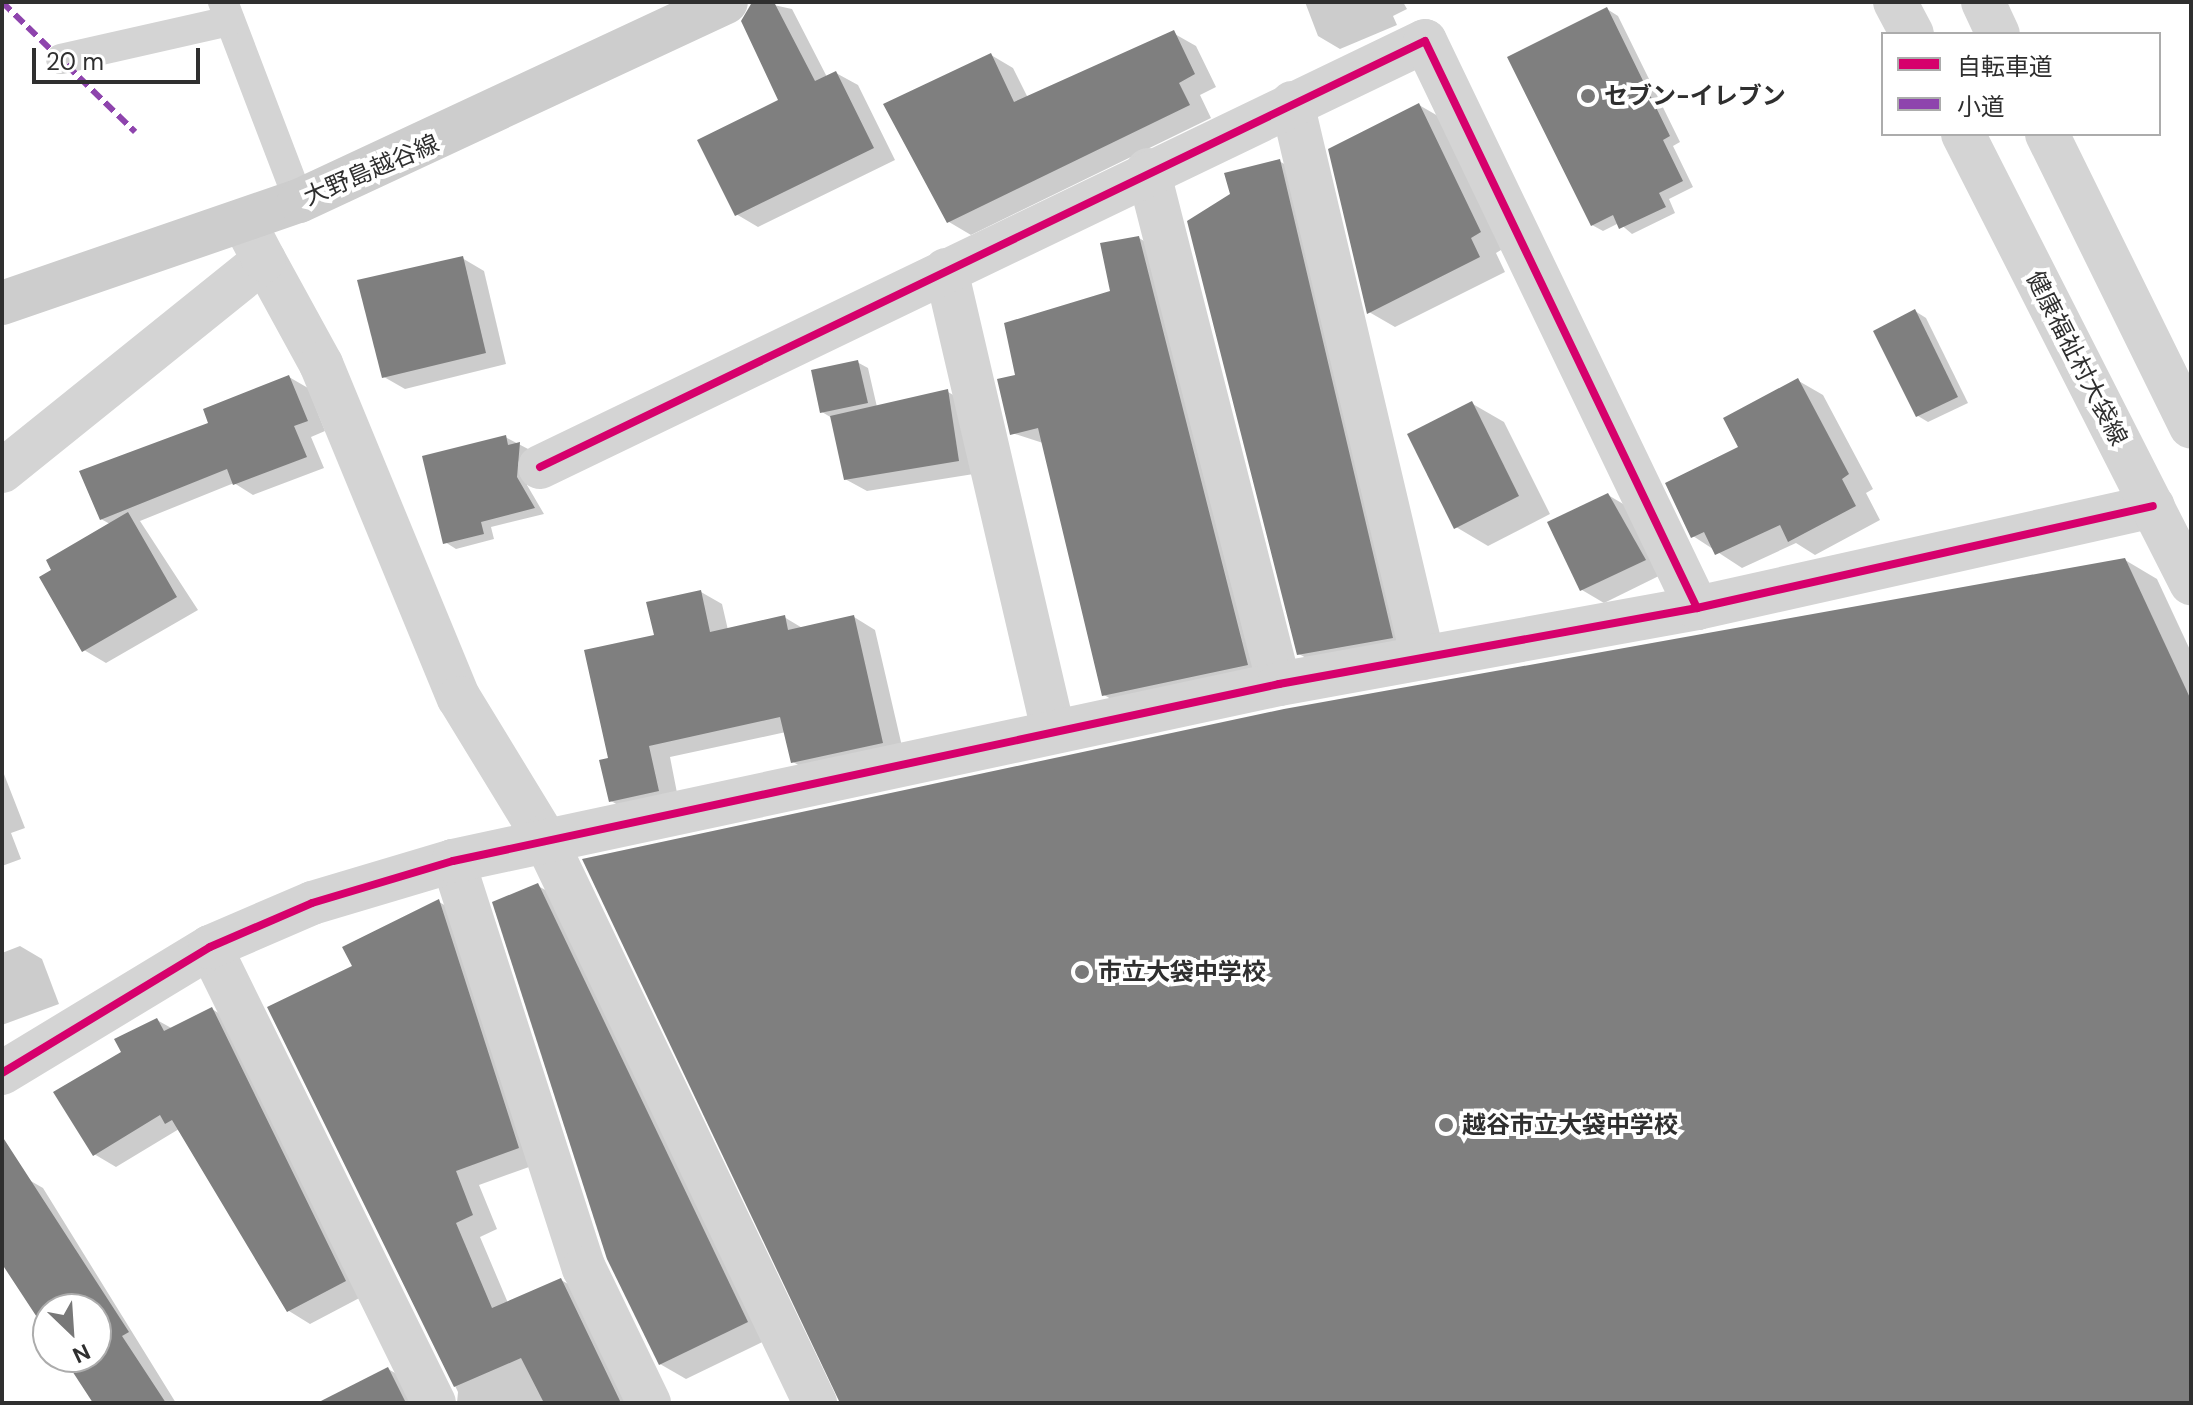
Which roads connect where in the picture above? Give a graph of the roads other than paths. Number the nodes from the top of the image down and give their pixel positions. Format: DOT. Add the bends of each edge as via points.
graph roads {
  1 [pos="726,2"];
  2 [pos="1895,2"];
  3 [pos="1983,2"];
  4 [pos="227,11"];
  5 [pos="1911,32"];
  6 [pos="1997,32"];
  7 [pos="61,59"];
  8 [pos="1292,103"];
  9 [pos="1964,136"];
  10 [pos="2048,136"];
  11 [pos="1148,170"];
  12 [pos="299,201"];
  13 [pos="254,242"];
  14 [pos="946,270"];
  15 [pos="2,303"];
  16 [pos="2191,427"];
  17 [pos="540,467"];
  18 [pos="2,471"];
  19 [pos="2153,506"];
  20 [pos="2191,583"];
  21 [pos="1697,608"];
  22 [pos="1423,658"];
  23 [pos="1279,684"];
  24 [pos="1053,731"];
  25 [pos="544,837"];
  26 [pos="453,861"];
  27 [pos="210,947"];
  28 [pos="2,1073"];
  29 [pos="434,1403"];
  30 [pos="649,1403"];
  31 [pos="815,1403"];
  1 -- 12 [label="main road, 大野島越谷線"];
  2 -- 5 [label="street"];
  3 -- 6 [label="street"];
  4 -- 7 [label="lane"];
  4 -- 12 [label="lane"];
  8 -- 11 [label="street"];
  8 -- 21 [label="street" via="1425,41"];
  8 -- 22 [label="street"];
  9 -- 19 [label="street, 健康福祉村大袋線"];
  10 -- 16 [label="street"];
  11 -- 14 [label="street"];
  11 -- 23 [label="street"];
  12 -- 13 [label="main road, 大野島越谷線"];
  13 -- 15 [label="main road, 大野島越谷線"];
  13 -- 18 [label="street"];
  13 -- 25 [label="street" via="321,364 459,698"];
  14 -- 17 [label="street"];
  14 -- 24 [label="street"];
  19 -- 20 [label="street, 健康福祉村大袋線"];
  19 -- 21 [label="street"];
  21 -- 22 [label="street"];
  22 -- 23 [label="street"];
  23 -- 24 [label="street"];
  24 -- 25 [label="street"];
  25 -- 26 [label="street"];
  25 -- 31 [label="street"];
  26 -- 27 [label="street" via="312,903"];
  26 -- 30 [label="street" via="584,1268"];
  27 -- 28 [label="street"];
  27 -- 29 [label="street"];
}
